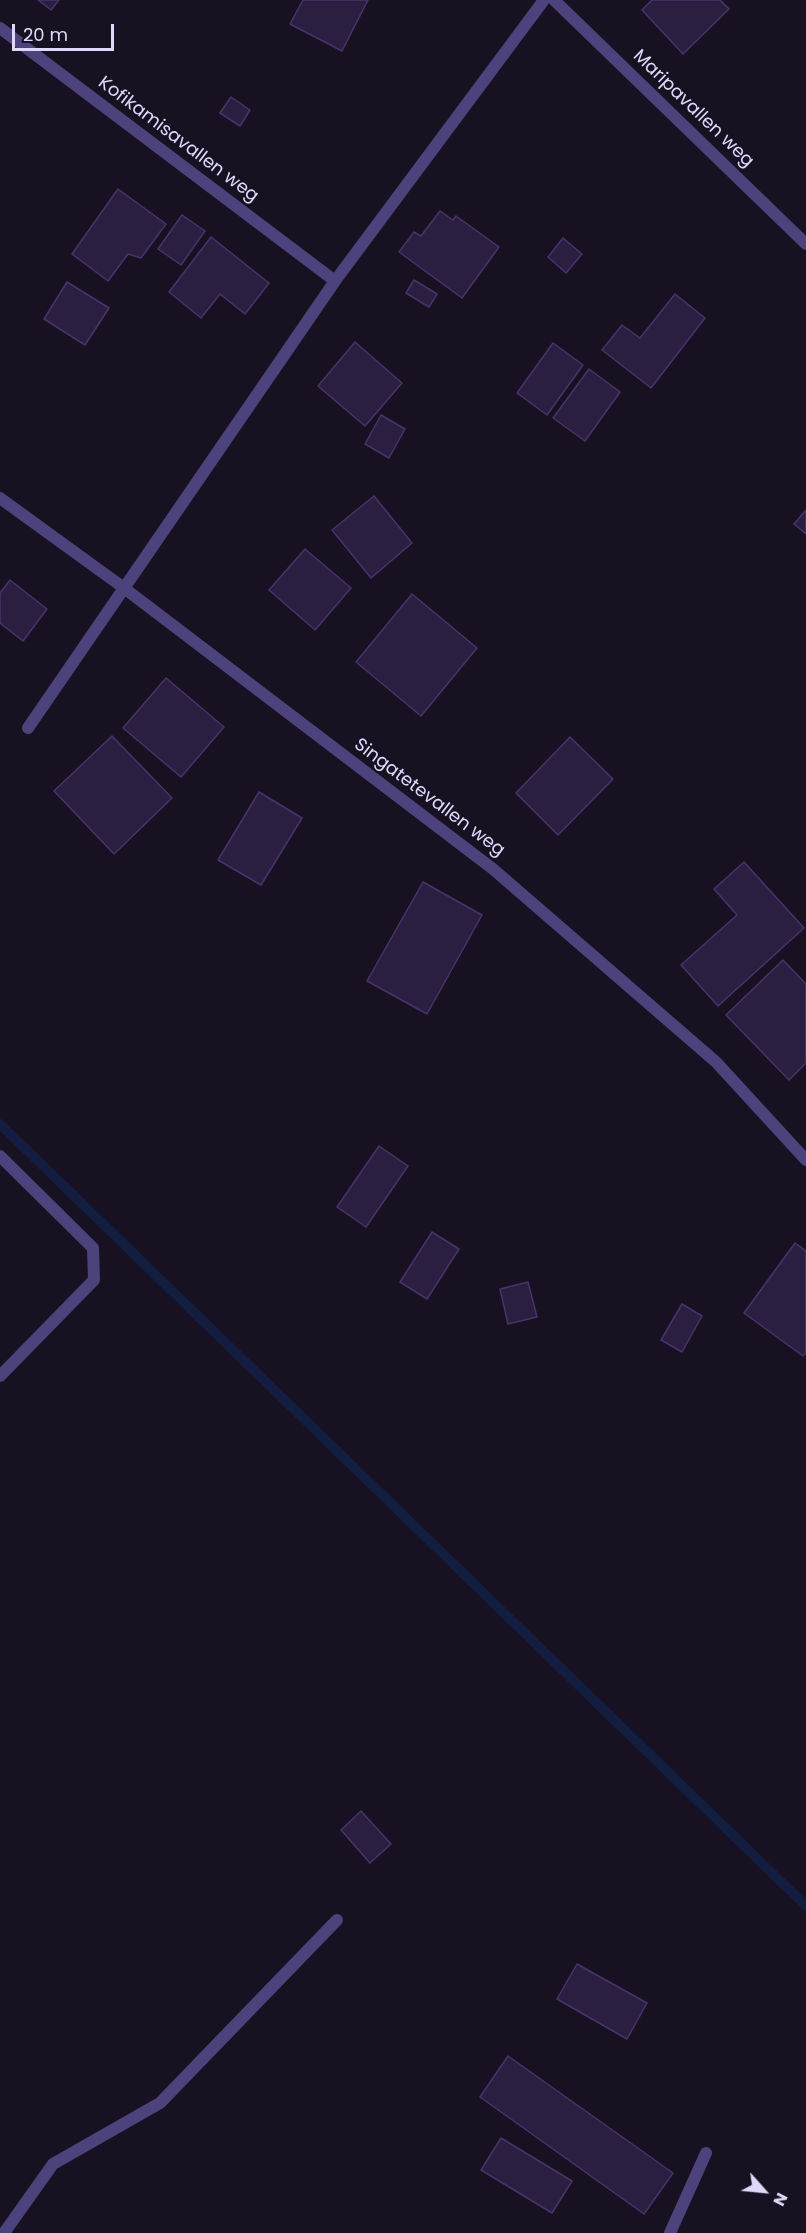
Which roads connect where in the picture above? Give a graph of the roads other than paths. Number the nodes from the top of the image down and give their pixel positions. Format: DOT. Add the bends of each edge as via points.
graph roads {
  1 [pos="544,0"];
  2 [pos="554,0"];
  3 [pos="0,28"];
  4 [pos="806,244"];
  5 [pos="335,281"];
  6 [pos="0,498"];
  7 [pos="124,588"];
  8 [pos="28,728"];
  9 [pos="0,1156"];
  10 [pos="806,1160"];
  11 [pos="0,1376"];
  12 [pos="337,1920"];
  13 [pos="706,2153"];
  14 [pos="4,2233"];
  15 [pos="670,2233"];
  1 -- 5 [label="street"];
  2 -- 4 [label="street, Maripavallen weg"];
  3 -- 5 [label="street, Kofikamisavallen weg"];
  5 -- 7 [label="street"];
  6 -- 7 [label="street, Singatetevallen weg"];
  7 -- 8 [label="street"];
  7 -- 10 [label="street, Singatetevallen weg" via="493,869 716,1062"];
  9 -- 11 [label="street" via="93,1248 94,1280"];
  12 -- 14 [label="street" via="160,2103 53,2164"];
  13 -- 15 [label="street"];
}
